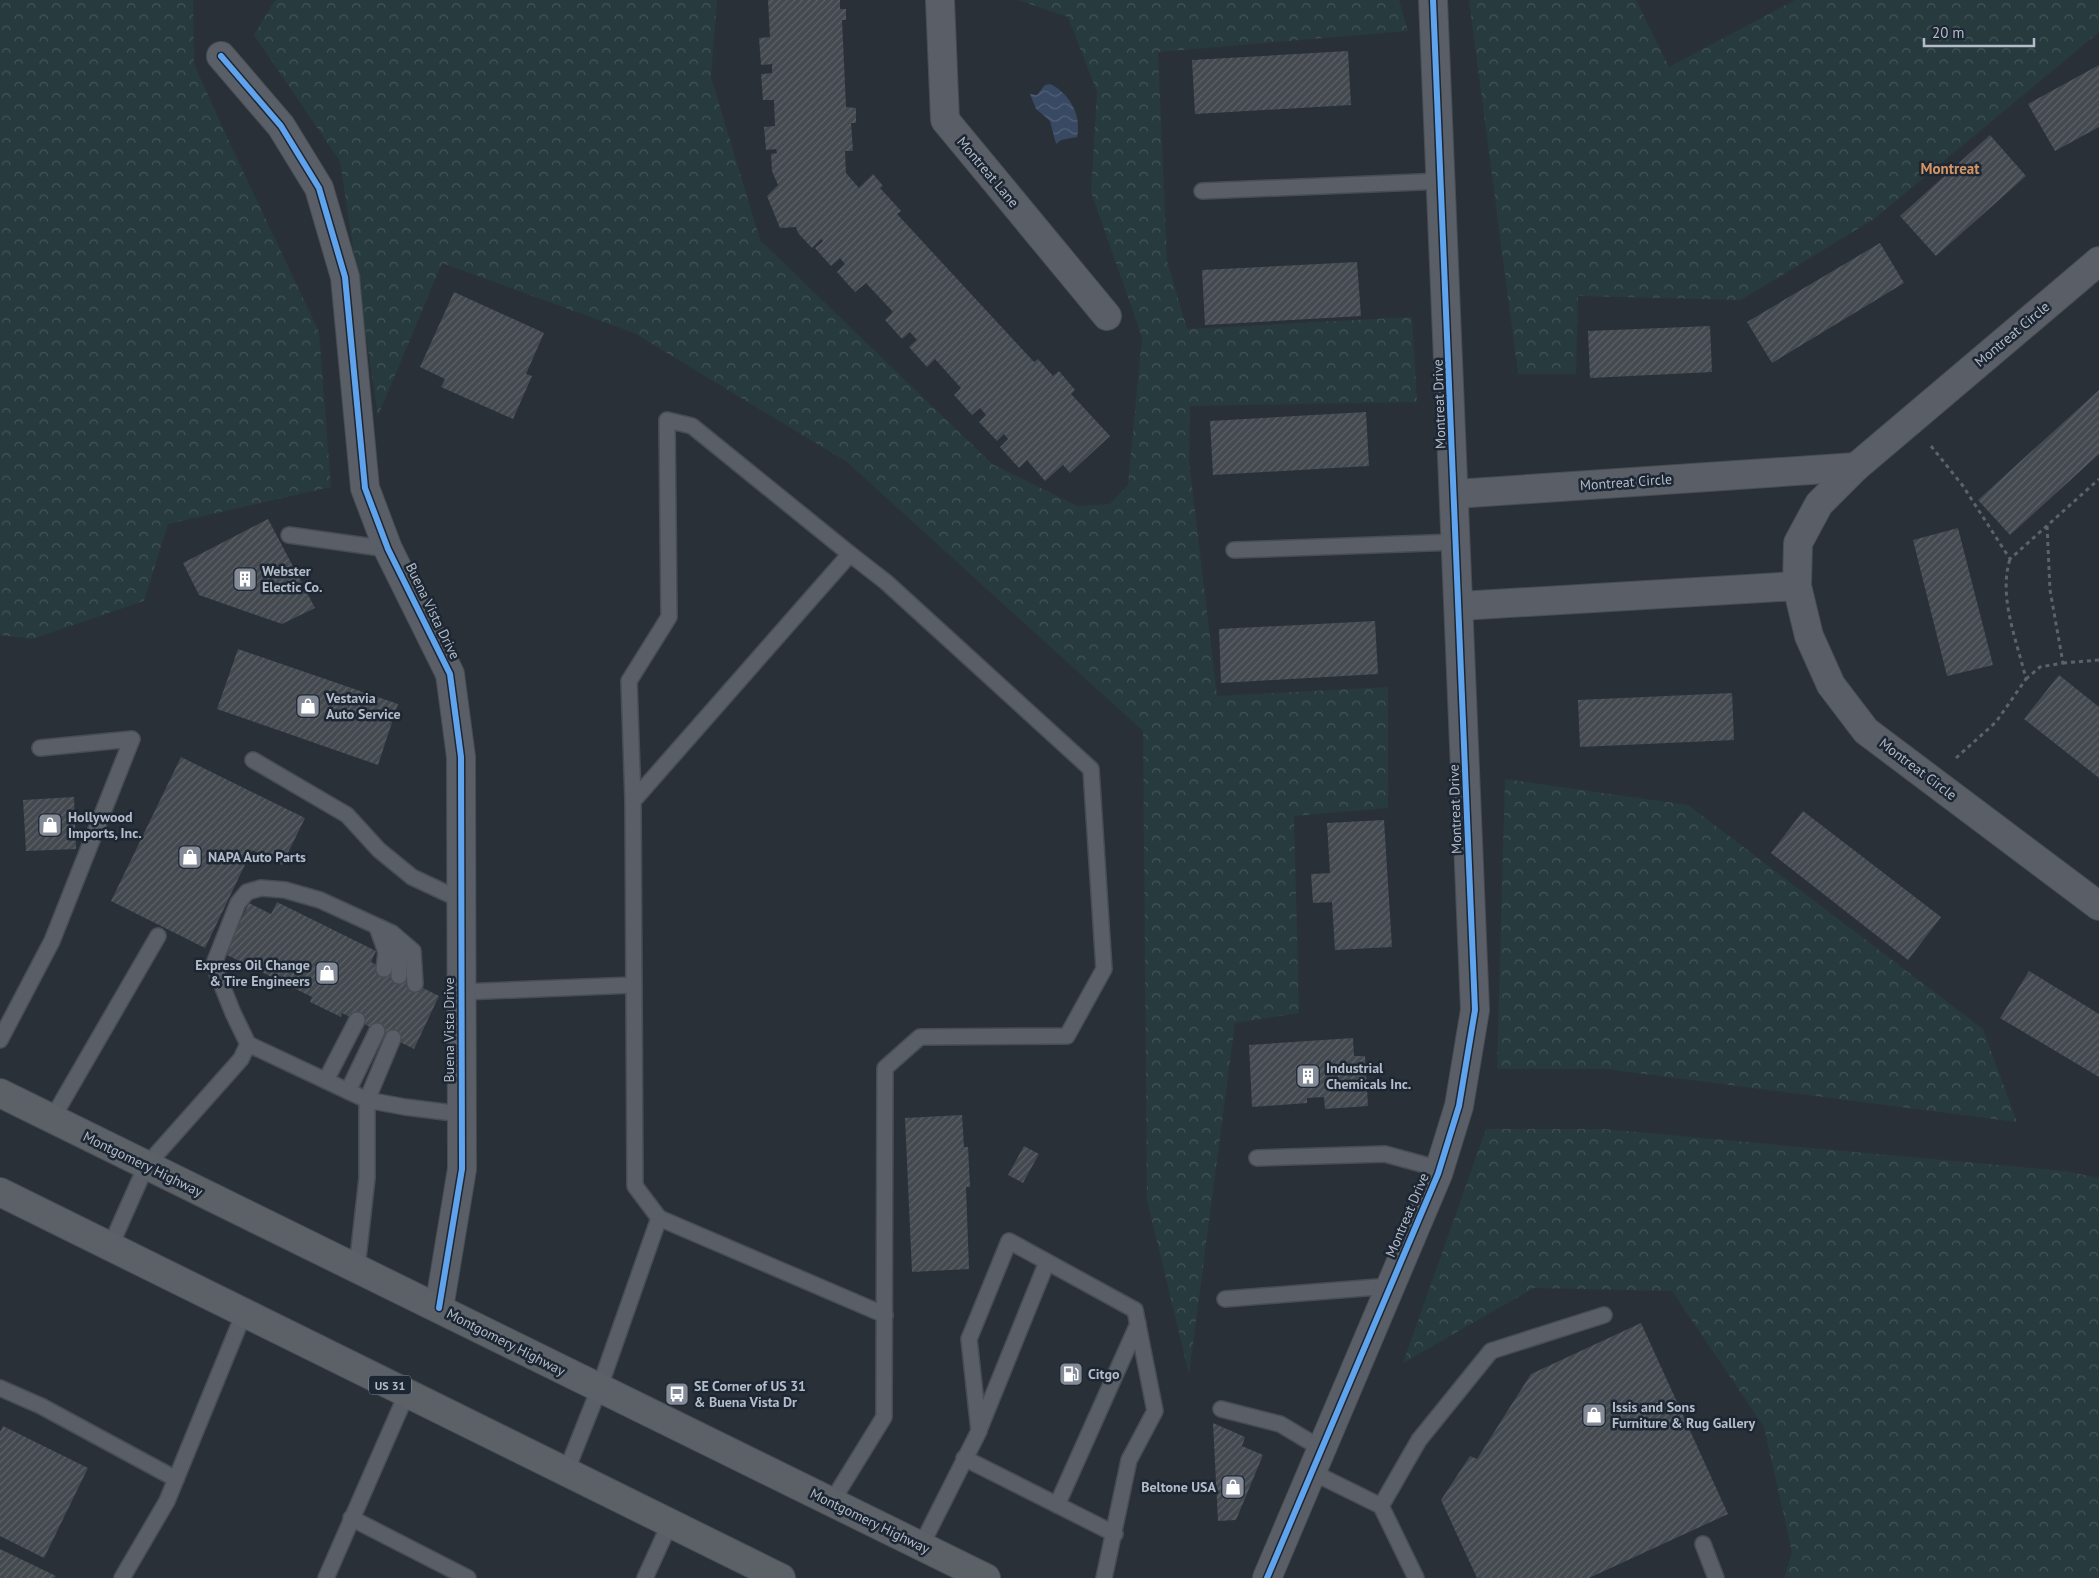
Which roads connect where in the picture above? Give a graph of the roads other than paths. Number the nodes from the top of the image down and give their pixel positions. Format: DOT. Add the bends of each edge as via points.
graph roads {
  1 [pos="940,0"];
  2 [pos="1433,0"];
  3 [pos="221,56"];
  4 [pos="1442,181"];
  5 [pos="1202,191"];
  6 [pos="2099,261"];
  7 [pos="1107,316"];
  8 [pos="1856,467"];
  9 [pos="1455,494"];
  10 [pos="289,535"];
  11 [pos="1457,542"];
  12 [pos="388,549"];
  13 [pos="1234,550"];
  14 [pos="850,554"];
  15 [pos="1797,586"];
  16 [pos="1460,606"];
  17 [pos="40,748"];
  18 [pos="253,760"];
  19 [pos="633,801"];
  20 [pos="461,900"];
  21 [pos="2099,906"];
  22 [pos="382,929"];
  23 [pos="158,936"];
  24 [pos="384,969"];
  25 [pos="398,976"];
  26 [pos="415,984"];
  27 [pos="634,985"];
  28 [pos="462,992"];
  29 [pos="357,1020"];
  30 [pos="377,1031"];
  31 [pos="393,1038"];
  32 [pos="0,1040"];
  33 [pos="248,1044"];
  34 [pos="326,1080"];
  35 [pos="348,1091"];
  36 [pos="0,1093"];
  37 [pos="367,1100"];
  38 [pos="462,1114"];
  39 [pos="52,1119"];
  40 [pos="1257,1158"];
  41 [pos="146,1166"];
  42 [pos="1440,1169"];
  43 [pos="0,1192"];
  44 [pos="659,1218"];
  45 [pos="110,1247"];
  46 [pos="1047,1262"];
  47 [pos="357,1267"];
  48 [pos="1391,1286"];
  49 [pos="1225,1299"];
  50 [pos="439,1308"];
  51 [pos="244,1313"];
  52 [pos="885,1315"];
  53 [pos="1604,1316"];
  54 [pos="1138,1324"];
  55 [pos="0,1388"];
  56 [pos="599,1389"];
  57 [pos="407,1394"];
  58 [pos="1221,1409"];
  59 [pos="979,1431"];
  60 [pos="964,1458"];
  61 [pos="1317,1460"];
  62 [pos="566,1472"];
  63 [pos="176,1479"];
  64 [pos="831,1503"];
  65 [pos="1057,1505"];
  66 [pos="1381,1506"];
  67 [pos="351,1518"];
  68 [pos="670,1523"];
  69 [pos="1115,1534"];
  70 [pos="1703,1544"];
  71 [pos="921,1546"];
  72 [pos="766,1575"];
  73 [pos="122,1578"];
  74 [pos="326,1578"];
  75 [pos="468,1578"];
  76 [pos="645,1578"];
  77 [pos="986,1578"];
  78 [pos="1104,1578"];
  79 [pos="1267,1578"];
  80 [pos="1416,1578"];
  81 [pos="1716,1578"];
  1 -- 7 [label="street, Montreat Lane" via="945,120"];
  2 -- 4 [label="street, Montreat Drive"];
  3 -- 12 [label="street, Buena Vista Drive" via="281,126 319,188 345,277 365,488"];
  4 -- 5 [label="lane"];
  4 -- 9 [label="street, Montreat Drive"];
  6 -- 8 [label="street, Montreat Circle"];
  8 -- 9 [label="street, Montreat Circle"];
  8 -- 15 [label="street, Montreat Circle" via="1819,504 1798,543"];
  9 -- 11 [label="street, Montreat Drive"];
  10 -- 12 [label="lane"];
  11 -- 13 [label="lane"];
  11 -- 16 [label="street, Montreat Drive"];
  12 -- 20 [label="street, Buena Vista Drive" via="450,674 461,758"];
  14 -- 19 [label="lane"];
  14 -- 19 [label="lane" via="692,426 667,420 670,618 629,681"];
  14 -- 52 [label="lane" via="886,582 1091,769 1104,969 1066,1036 920,1037 886,1068"];
  15 -- 16 [label="street"];
  15 -- 21 [label="street, Montreat Circle" via="1809,636 1831,685 1866,731"];
  16 -- 42 [label="street, Montreat Drive" via="1475,1010 1459,1106"];
  17 -- 32 [label="lane" via="132,739 52,941"];
  18 -- 20 [label="lane" via="347,815 379,850 412,877"];
  19 -- 27 [label="lane"];
  20 -- 28 [label="street, Buena Vista Drive"];
  22 -- 24 [label="lane" via="386,952"];
  22 -- 25 [label="lane" via="394,940 400,954"];
  22 -- 26 [label="lane" via="413,952"];
  22 -- 33 [label="lane" via="320,900 285,890 261,888 247,892 238,903 215,961 232,1014"];
  23 -- 39 [label="lane"];
  27 -- 28 [label="lane"];
  27 -- 44 [label="lane" via="635,1186"];
  28 -- 38 [label="street, Buena Vista Drive"];
  29 -- 34 [label="lane"];
  30 -- 35 [label="lane"];
  31 -- 37 [label="lane"];
  33 -- 34 [label="lane"];
  33 -- 41 [label="lane" via="241,1059"];
  34 -- 35 [label="lane"];
  35 -- 37 [label="lane"];
  36 -- 39 [label="main road, Montgomery Highway"];
  37 -- 38 [label="lane"];
  37 -- 47 [label="lane" via="367,1178"];
  38 -- 50 [label="street, Buena Vista Drive" via="462,1169"];
  39 -- 41 [label="main road, Montgomery Highway"];
  40 -- 42 [label="lane" via="1385,1154"];
  41 -- 45 [label="lane"];
  41 -- 47 [label="main road, Montgomery Highway"];
  42 -- 48 [label="street, Montreat Drive"];
  43 -- 45 [label="main road, US 31"];
  44 -- 52 [label="lane"];
  44 -- 56 [label="lane"];
  45 -- 51 [label="main road, US 31"];
  46 -- 54 [label="lane" via="1135,1310"];
  46 -- 59 [label="lane"];
  46 -- 59 [label="lane" via="1009,1241 969,1339"];
  47 -- 50 [label="main road, Montgomery Highway"];
  48 -- 49 [label="lane"];
  48 -- 61 [label="street, Montreat Drive"];
  50 -- 56 [label="main road, Montgomery Highway"];
  51 -- 57 [label="main road, US 31"];
  51 -- 63 [label="lane"];
  52 -- 64 [label="lane" via="884,1417"];
  53 -- 66 [label="lane" via="1491,1351 1419,1440"];
  54 -- 65 [label="lane"];
  54 -- 69 [label="lane" via="1155,1410 1129,1460"];
  55 -- 63 [label="lane"];
  56 -- 62 [label="lane"];
  56 -- 64 [label="main road, Montgomery Highway"];
  57 -- 62 [label="main road, US 31"];
  57 -- 67 [label="lane"];
  58 -- 61 [label="lane" via="1280,1424"];
  59 -- 60 [label="lane"];
  60 -- 65 [label="lane"];
  60 -- 71 [label="lane"];
  61 -- 66 [label="lane"];
  61 -- 79 [label="street, Montreat Drive"];
  62 -- 68 [label="main road, US 31"];
  63 -- 73 [label="lane" via="167,1501"];
  64 -- 71 [label="main road, Montgomery Highway"];
  65 -- 69 [label="lane"];
  66 -- 80 [label="lane"];
  67 -- 74 [label="lane"];
  67 -- 75 [label="lane"];
  68 -- 72 [label="main road, US 31"];
  68 -- 76 [label="lane"];
  69 -- 78 [label="lane"];
  70 -- 81 [label="lane"];
  71 -- 77 [label="main road, Montgomery Highway"];
}
